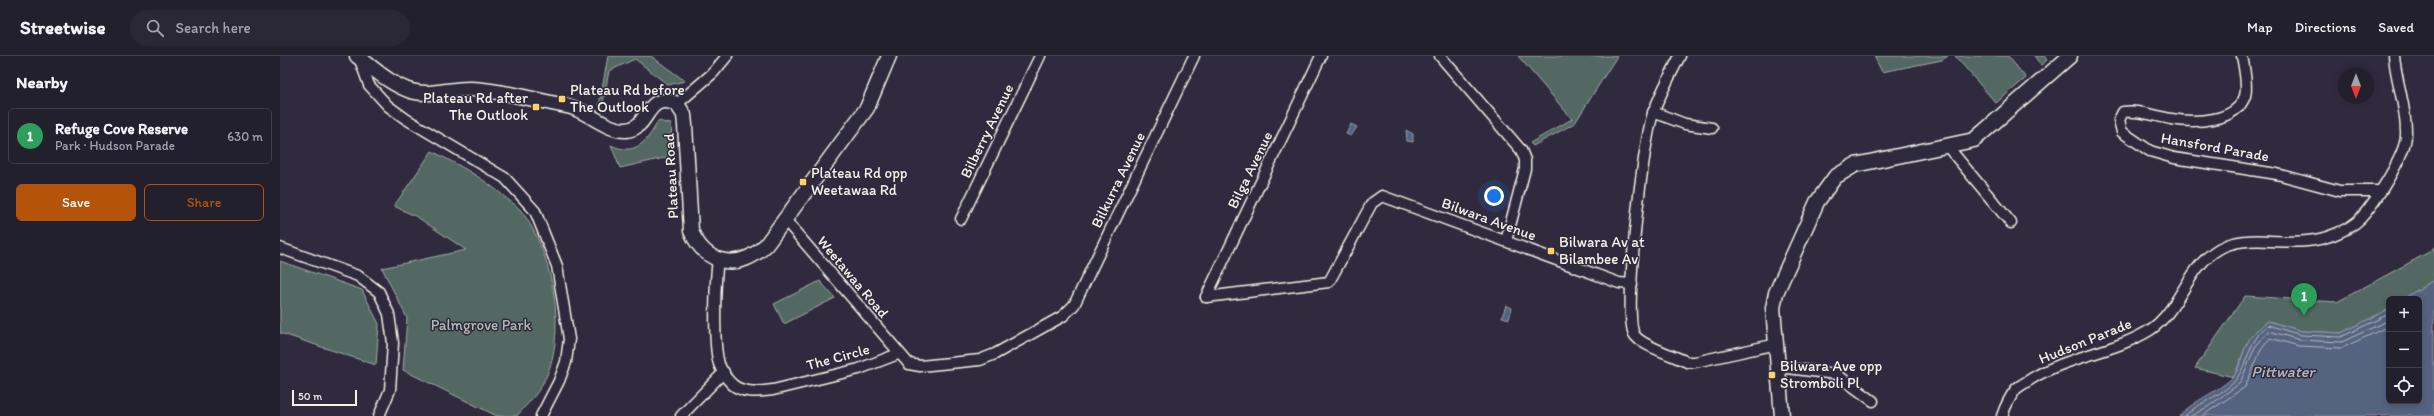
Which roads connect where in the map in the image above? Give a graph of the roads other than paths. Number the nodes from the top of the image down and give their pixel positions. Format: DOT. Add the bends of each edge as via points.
graph roads {
  1 [pos="727,56"];
  2 [pos="889,56"];
  3 [pos="1040,56"];
  4 [pos="1194,56"];
  5 [pos="1321,56"];
  6 [pos="1440,56"];
  7 [pos="1680,56"];
  8 [pos="2070,56"];
  9 [pos="2242,56"];
  10 [pos="2394,56"];
  11 [pos="358,57"];
  12 [pos="677,104"];
  13 [pos="1653,112"];
  14 [pos="1712,128"];
  15 [pos="1948,146"];
  16 [pos="2379,191"];
  17 [pos="961,219"];
  18 [pos="785,220"];
  19 [pos="2011,222"];
  20 [pos="1506,241"];
  21 [pos="280,248"];
  22 [pos="718,260"];
  23 [pos="1632,284"];
  24 [pos="1206,297"];
  25 [pos="1777,344"];
  26 [pos="898,354"];
  27 [pos="1779,367"];
  28 [pos="724,372"];
  29 [pos="1873,401"];
  30 [pos="379,416"];
  31 [pos="541,416"];
  32 [pos="681,416"];
  33 [pos="1782,416"];
  34 [pos="2002,416"];
  1 -- 12 [label="street" via="713,73"];
  2 -- 18 [label="street" via="870,103"];
  3 -- 17 [label="street, Bilberry Avenue"];
  4 -- 26 [label="street, Bilkurra Avenue" via="1074,305 1065,314 980,360 913,366"];
  5 -- 24 [label="street, Bilga Avenue"];
  6 -- 20 [label="street" via="1521,150 1525,160 1525,169"];
  7 -- 13 [label="street"];
  8 -- 15 [label="street" via="1974,140"];
  9 -- 16 [label="street, Hansford Parade" via="2245,95 2238,108 2223,116 2197,121 2132,111 2123,112 2119,120 2122,132 2150,151 2174,158 2277,174 2340,191"];
  10 -- 16 [label="street, Hudson Parade" via="2406,136 2403,151"];
  11 -- 12 [label="street, Plateau Road" via="394,83 410,91 429,93 472,89 565,106 588,113 619,130 638,126 656,103 663,101"];
  11 -- 31 [label="street" via="369,85 388,106 505,178 535,211 557,266 569,339 566,362"];
  12 -- 22 [label="street, Plateau Road" via="684,115 692,231 697,244"];
  13 -- 14 [label="street" via="1685,124"];
  13 -- 23 [label="street" via="1642,162"];
  15 -- 19 [label="street"];
  15 -- 25 [label="street" via="1855,165 1835,178 1817,202 1776,293 1773,308"];
  16 -- 34 [label="street, Hudson Parade" via="2359,220 2324,238 2306,241 2244,242 2226,246 2197,268 2169,313 2151,329 2130,341 2061,364 2036,376 2017,388"];
  18 -- 22 [label="street" via="759,253 745,260"];
  18 -- 26 [label="street, Weetawaa Road"];
  20 -- 23 [label="street, Bilwara Avenue" via="1619,283"];
  20 -- 24 [label="street, Bilwara Avenue" via="1382,196 1372,203 1329,282"];
  21 -- 30 [label="street" via="358,276 379,292 389,314 393,343 390,390"];
  22 -- 28 [label="street, The Circle" via="717,348 719,364"];
  23 -- 25 [label="street" via="1634,335 1640,341 1687,362"];
  25 -- 27 [label="street"];
  26 -- 28 [label="street, The Circle" via="859,370 758,392 742,390 730,382"];
  27 -- 29 [label="street" via="1836,374"];
  27 -- 33 [label="street"];
  28 -- 32 [label="street"];
}
